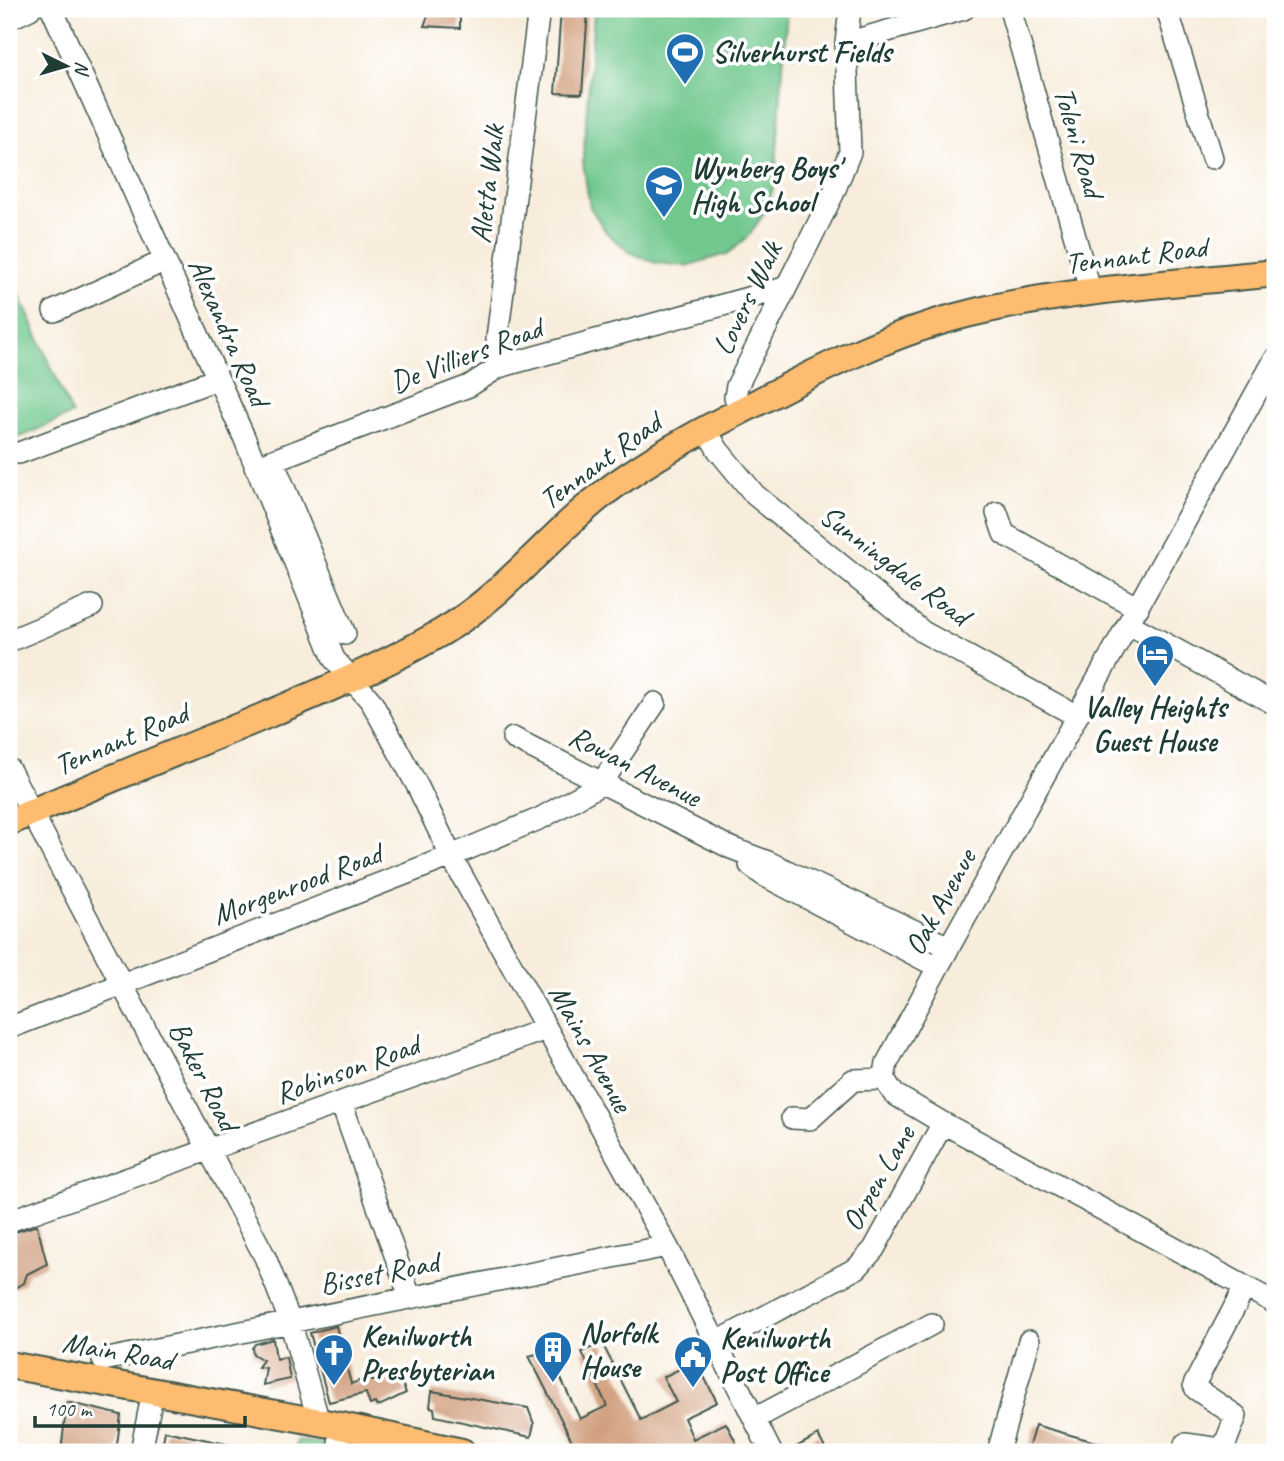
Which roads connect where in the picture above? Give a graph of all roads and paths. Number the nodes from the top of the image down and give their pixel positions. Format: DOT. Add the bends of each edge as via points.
graph roads {
  1 [pos="30,9"];
  2 [pos="52,9"];
  3 [pos="539,9"];
  4 [pos="850,9"];
  5 [pos="964,9"];
  6 [pos="1010,9"];
  7 [pos="1167,9"];
  8 [pos="9,19"];
  9 [pos="846,43"];
  10 [pos="1212,158"];
  11 [pos="164,261"];
  12 [pos="1275,274"];
  13 [pos="783,288"];
  14 [pos="1091,293"];
  15 [pos="54,311"];
  16 [pos="1275,359"];
  17 [pos="499,367"];
  18 [pos="217,379"];
  19 [pos="740,411"];
  20 [pos="705,428"];
  21 [pos="19,453"];
  22 [pos="264,464"];
  23 [pos="998,513"];
  24 [pos="318,596"];
  25 [pos="92,606"];
  26 [pos="1134,616"];
  27 [pos="345,634"];
  28 [pos="9,642"];
  29 [pos="350,680"];
  30 [pos="655,704"];
  31 [pos="1275,704"];
  32 [pos="1077,716"];
  33 [pos="513,738"];
  34 [pos="9,769"];
  35 [pos="601,784"];
  36 [pos="19,818"];
  37 [pos="731,848"];
  38 [pos="450,856"];
  39 [pos="949,947"];
  40 [pos="938,967"];
  41 [pos="122,984"];
  42 [pos="9,1028"];
  43 [pos="546,1029"];
  44 [pos="884,1079"];
  45 [pos="341,1102"];
  46 [pos="792,1118"];
  47 [pos="943,1124"];
  48 [pos="209,1150"];
  49 [pos="9,1221"];
  50 [pos="667,1246"];
  51 [pos="1245,1287"];
  52 [pos="410,1297"];
  53 [pos="1275,1303"];
  54 [pos="290,1321"];
  55 [pos="932,1324"];
  56 [pos="1029,1340"];
  57 [pos="717,1342"];
  58 [pos="103,1360"];
  59 [pos="9,1365"];
  60 [pos="153,1391"];
  61 [pos="756,1418"];
  62 [pos="330,1424"];
  63 [pos="1185,1444"];
  64 [pos="1222,1451"];
  65 [pos="141,1452"];
  66 [pos="338,1452"];
  67 [pos="462,1452"];
  68 [pos="771,1452"];
  69 [pos="998,1452"];
  1 -- 8 [label="street"];
  2 -- 11 [label="street, Alexandra Road"];
  3 -- 17 [label="street, Aletta Walk" via="496,338"];
  4 -- 9 [label="street, Lovers Walk"];
  5 -- 9 [label="street"];
  6 -- 14 [label="street, Toleni Road"];
  7 -- 10 [label="street"];
  9 -- 13 [label="street, Lovers Walk" via="850,152"];
  11 -- 15 [label="street"];
  11 -- 18 [label="street, Alexandra Road"];
  12 -- 14 [label="main road, Tennant Road"];
  13 -- 17 [label="street, De Villiers Road"];
  13 -- 19 [label="street, Lovers Walk" via="737,386"];
  14 -- 19 [label="main road, Tennant Road" via="998,307 899,335"];
  16 -- 26 [label="street, Oak Avenue"];
  17 -- 22 [label="street, De Villiers Road" via="469,386"];
  18 -- 21 [label="street"];
  18 -- 22 [label="street, Alexandra Road"];
  19 -- 20 [label="main road, Tennant Road"];
  20 -- 29 [label="main road, Tennant Road" via="589,503 468,616"];
  20 -- 32 [label="street, Sunningdale Road" via="755,495 923,632"];
  22 -- 24 [label="street, Alexandra Road"];
  23 -- 26 [label="street" via="1004,534"];
  24 -- 27 [label="street"];
  24 -- 29 [label="street, Alexandra Road" via="334,659"];
  25 -- 28 [label="street"];
  26 -- 31 [label="street"];
  26 -- 32 [label="street, Oak Avenue"];
  29 -- 36 [label="main road, Tennant Road"];
  29 -- 38 [label="street, Mains Avenue" via="371,701"];
  30 -- 35 [label="street"];
  32 -- 39 [label="street, Oak Avenue"];
  33 -- 35 [label="street, Rowan Avenue"];
  34 -- 36 [label="street, Baker Road"];
  35 -- 37 [label="street, Rowan Avenue"];
  35 -- 38 [label="street, Morgenrood Road" via="541,818"];
  36 -- 41 [label="street, Baker Road"];
  37 -- 39 [label="street, Rowan Avenue"];
  37 -- 40 [label="street, Rowan Avenue" via="762,875"];
  38 -- 41 [label="street, Morgenrood Road"];
  38 -- 43 [label="street, Mains Avenue"];
  39 -- 40 [label="street, Oak Avenue"];
  40 -- 44 [label="street, Oak Avenue" via="887,1063"];
  41 -- 42 [label="street, Morgenrood Road"];
  41 -- 48 [label="street, Baker Road"];
  43 -- 45 [label="street, Robinson Road"];
  43 -- 50 [label="street, Mains Avenue"];
  44 -- 46 [label="street" via="852,1080 810,1119"];
  44 -- 47 [label="street" via="894,1094"];
  45 -- 48 [label="street, Robinson Road"];
  45 -- 52 [label="street"];
  47 -- 51 [label="street"];
  47 -- 57 [label="street, Orpen Lane" via="874,1249 857,1268"];
  48 -- 49 [label="street, Robinson Road"];
  48 -- 54 [label="street, Baker Road" via="265,1257"];
  50 -- 52 [label="street, Bisset Road"];
  50 -- 57 [label="street, Mains Avenue"];
  51 -- 53 [label="street"];
  51 -- 64 [label="street" via="1194,1385 1236,1416"];
  52 -- 54 [label="street, Bisset Road"];
  54 -- 58 [label="street, Bisset Road"];
  54 -- 62 [label="street, Baker Road"];
  55 -- 61 [label="street"];
  56 -- 69 [label="street"];
  57 -- 61 [label="street, Mains Avenue"];
  59 -- 60 [label="main road, Main Road"];
  60 -- 62 [label="main road, Main Road"];
  60 -- 65 [label="street"];
  61 -- 68 [label="street, Mains Avenue"];
  62 -- 66 [label="street"];
  62 -- 67 [label="main road, Main Road"];
  63 -- 64 [label="street"];
}
